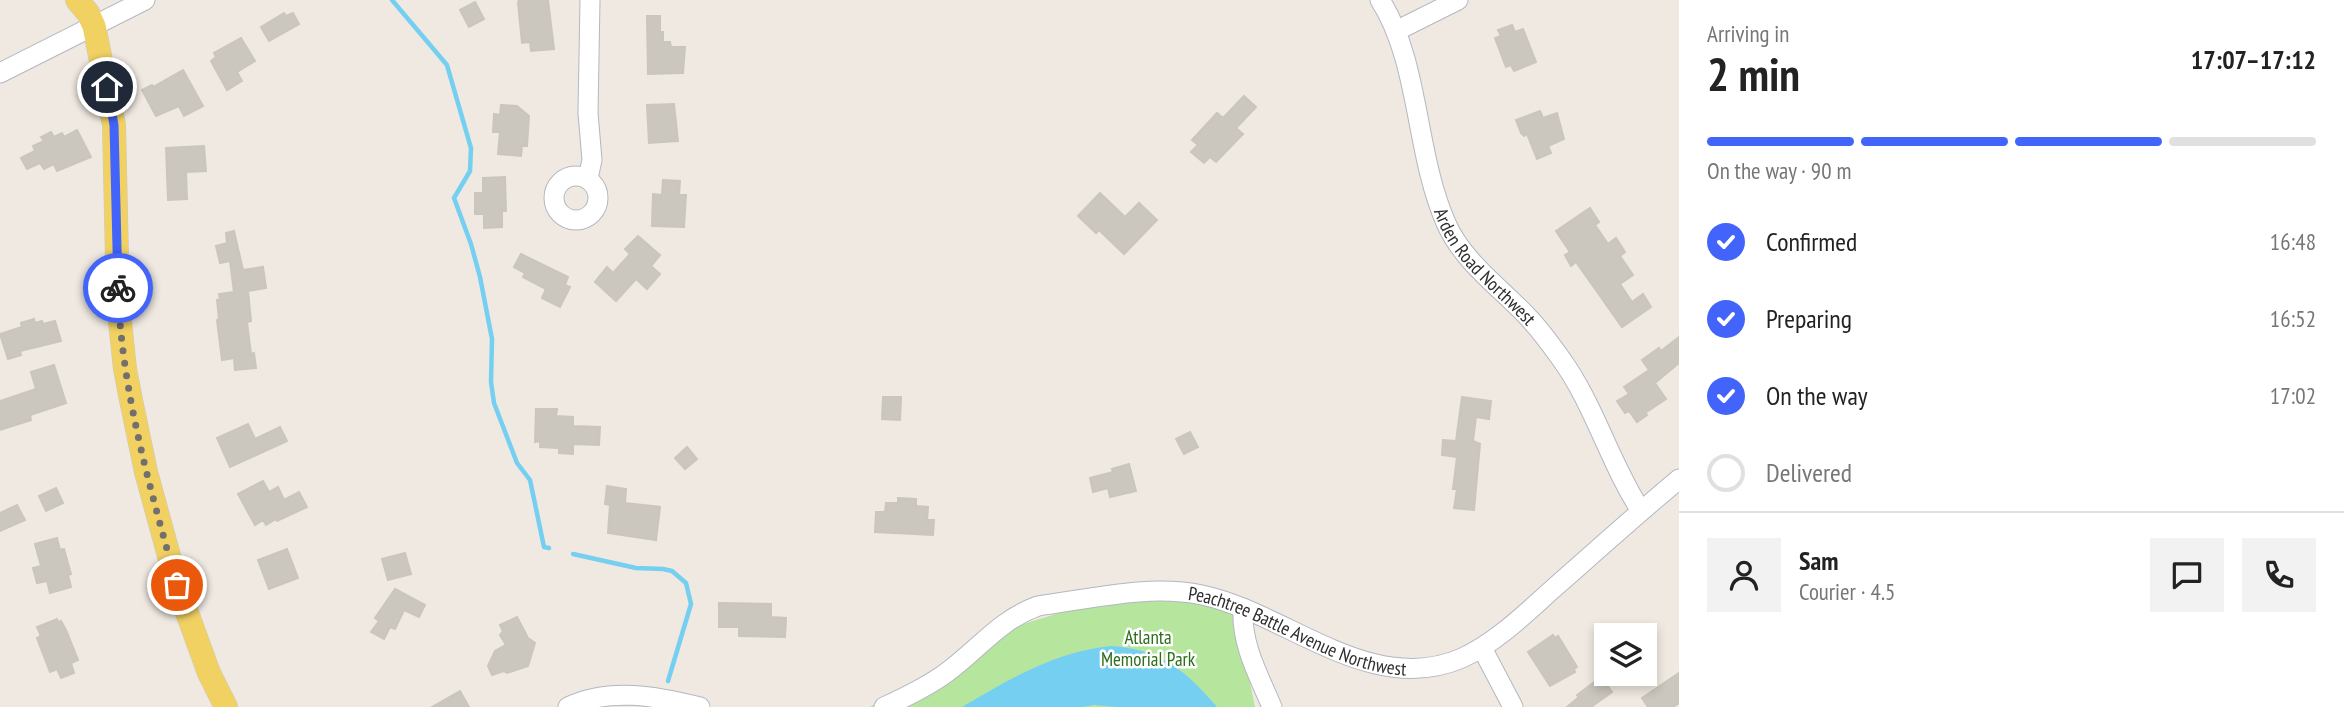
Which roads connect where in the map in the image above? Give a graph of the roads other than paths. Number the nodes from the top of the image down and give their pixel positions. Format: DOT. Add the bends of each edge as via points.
graph roads {
  1 [pos="145,0"];
  2 [pos="590,0"];
  3 [pos="1380,0"];
  4 [pos="1458,0"];
  5 [pos="87,10"];
  6 [pos="1396,31"];
  7 [pos="0,73"];
  8 [pos="588,178"];
  9 [pos="1679,479"];
  10 [pos="1641,511"];
  11 [pos="1243,608"];
  12 [pos="1482,648"];
  13 [pos="226,707"];
  14 [pos="568,707"];
  15 [pos="700,707"];
  16 [pos="884,707"];
  17 [pos="1272,707"];
  18 [pos="1513,707"];
  1 -- 5 [label="street"];
  2 -- 8 [label="street" via="592,160"];
  3 -- 6 [label="street, Arden Road Northwest"];
  4 -- 6 [label="street"];
  5 -- 7 [label="street"];
  5 -- 13 [label="main road" via="114,125 118,303 127,379 177,585"];
  6 -- 10 [label="street, Arden Road Northwest" via="1425,160 1447,227 1469,259 1529,318 1561,358"];
  9 -- 10 [label="street, Peachtree Battle Avenue Northwest"];
  10 -- 12 [label="street, Peachtree Battle Avenue Northwest"];
  11 -- 12 [label="street, Peachtree Battle Avenue Northwest" via="1347,655 1390,668 1437,666"];
  11 -- 16 [label="street, Peachtree Battle Avenue Northwest" via="1202,595 1164,590 1038,606 1005,622 918,692"];
  11 -- 17 [label="street" via="1247,647"];
  12 -- 18 [label="street"];
  14 -- 15 [label="street" via="618,695"];
}
